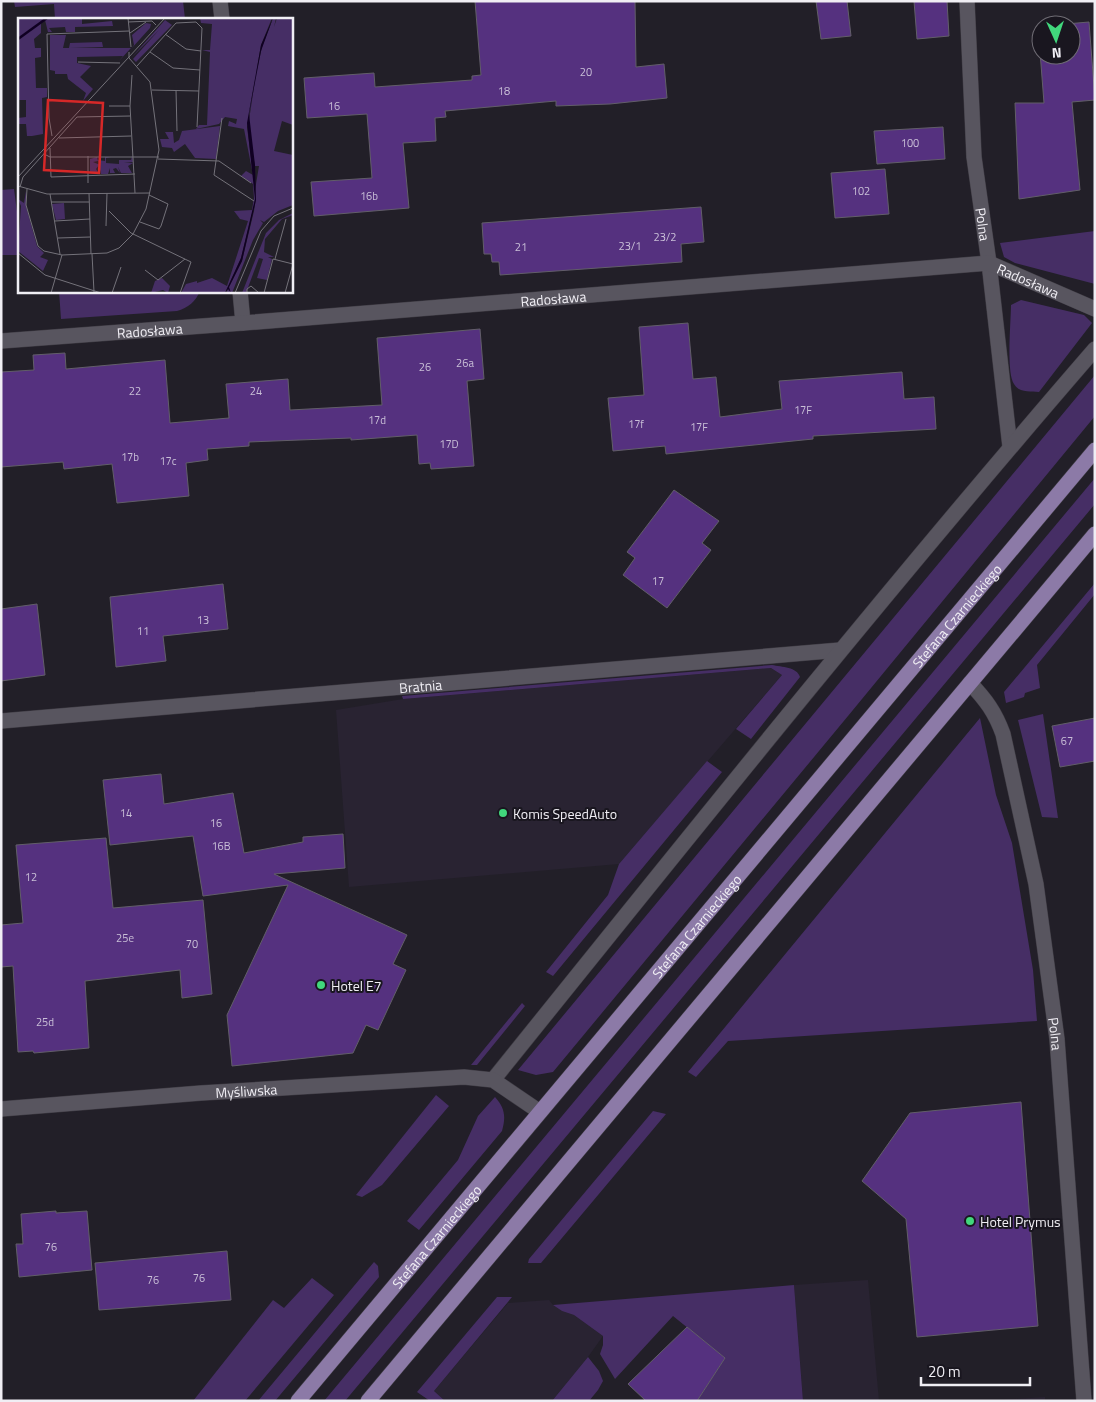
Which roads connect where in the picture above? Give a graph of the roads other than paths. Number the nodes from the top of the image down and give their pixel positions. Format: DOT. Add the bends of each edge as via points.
graph roads {
  1 [pos="220,1"];
  2 [pos="967,1"];
  3 [pos="222,18"];
  4 [pos="989,263"];
  5 [pos="240,292"];
  6 [pos="1095,309"];
  7 [pos="242,323"];
  8 [pos="1,340"];
  9 [pos="1095,349"];
  10 [pos="1010,446"];
  11 [pos="1095,450"];
  12 [pos="1095,534"];
  13 [pos="840,650"];
  14 [pos="970,683"];
  15 [pos="1,720"];
  16 [pos="493,1080"];
  17 [pos="1,1109"];
  18 [pos="540,1112"];
  19 [pos="298,1401"];
  20 [pos="368,1401"];
  21 [pos="1084,1401"];
  1 -- 3 [label="street"];
  2 -- 4 [label="street, Polna" via="974,157"];
  4 -- 6 [label="street, Radosława"];
  4 -- 7 [label="street, Radosława"];
  4 -- 10 [label="street, Polna"];
  5 -- 7 [label="street"];
  7 -- 8 [label="street, Radosława"];
  9 -- 10 [label="street"];
  10 -- 13 [label="street"];
  11 -- 18 [label="main road, Stefana Czarnieckiego"];
  12 -- 14 [label="main road"];
  13 -- 15 [label="street, Bratnia"];
  13 -- 16 [label="street"];
  14 -- 20 [label="main road"];
  14 -- 21 [label="street, Polna" via="997,716 1003,734 1036,884 1058,1039"];
  16 -- 17 [label="street, Myśliwska" via="464,1077"];
  16 -- 18 [label="street"];
  18 -- 19 [label="main road, Stefana Czarnieckiego"];
}
